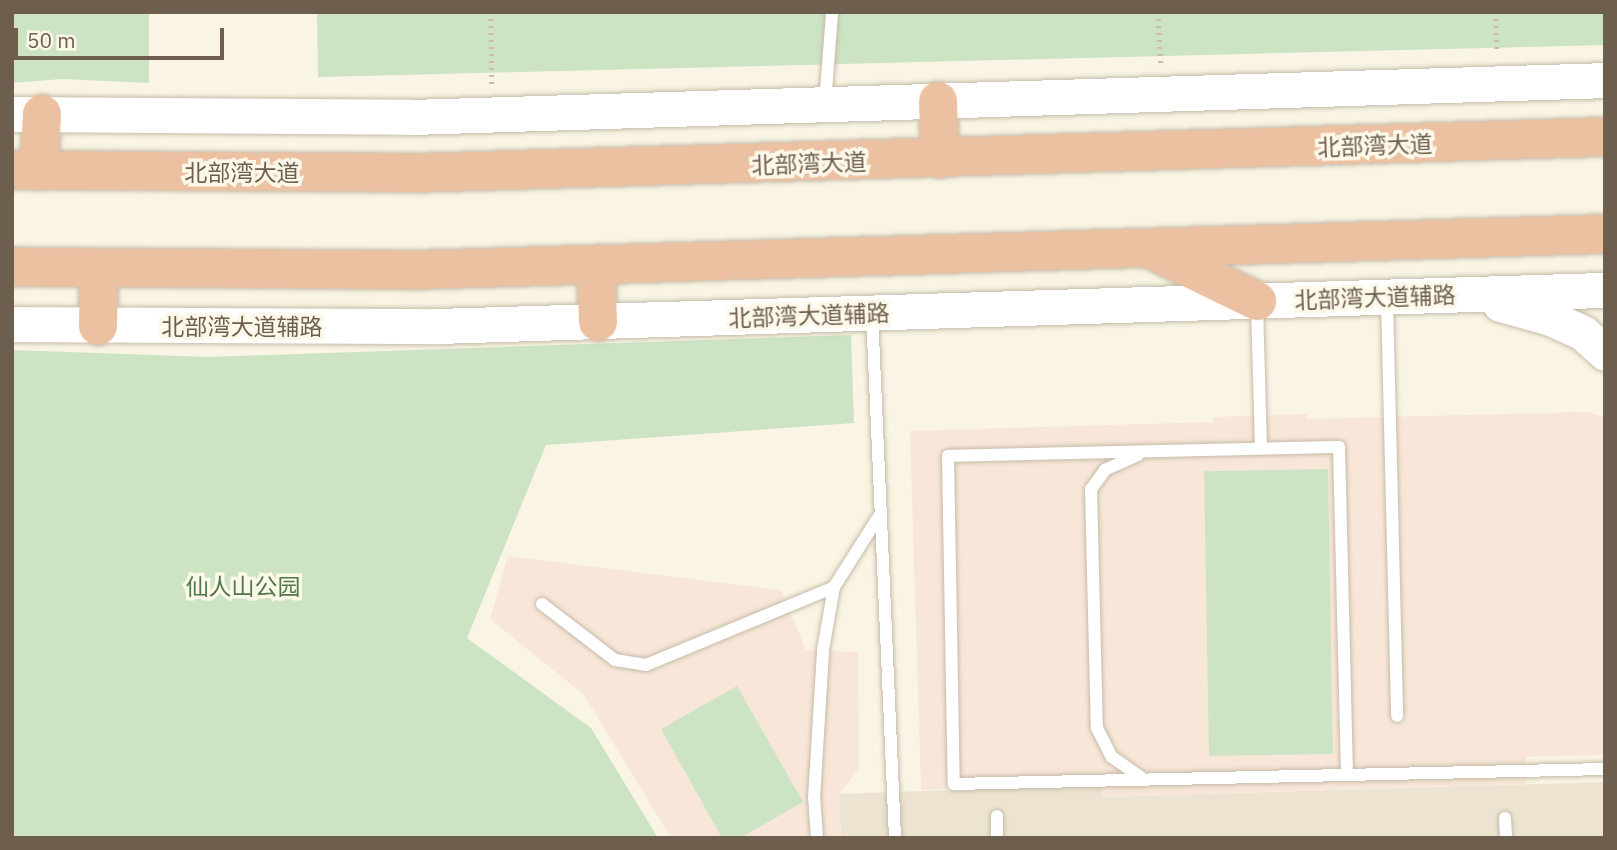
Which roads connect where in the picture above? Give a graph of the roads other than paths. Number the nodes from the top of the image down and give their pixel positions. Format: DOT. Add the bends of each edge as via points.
graph roads {
  1 [pos="832,12"];
  2 [pos="1596,86"];
  3 [pos="938,101"];
  4 [pos="825,104"];
  5 [pos="27,114"];
  6 [pos="1605,137"];
  7 [pos="940,159"];
  8 [pos="26,170"];
  9 [pos="1605,234"];
  10 [pos="1147,248"];
  11 [pos="596,265"];
  12 [pos="12,267"];
  13 [pos="99,269"];
  14 [pos="1605,290"];
  15 [pos="1463,295"];
  16 [pos="1387,297"];
  17 [pos="1257,301"];
  18 [pos="872,313"];
  19 [pos="598,321"];
  20 [pos="12,324"];
  21 [pos="98,326"];
  22 [pos="1605,353"];
  23 [pos="1261,448"];
  24 [pos="1148,451"];
  25 [pos="881,513"];
  26 [pos="834,587"];
  27 [pos="542,604"];
  28 [pos="1397,716"];
  29 [pos="1605,769"];
  30 [pos="1347,774"];
  31 [pos="1146,779"];
  32 [pos="996,816"];
  33 [pos="1505,818"];
  34 [pos="817,838"];
  35 [pos="895,838"];
  36 [pos="997,838"];
  37 [pos="1506,838"];
  1 -- 4 [label="lane"];
  2 -- 3 [label="main road" via="1497,83"];
  3 -- 4 [label="main road"];
  3 -- 7 [label="highway"];
  4 -- 5 [label="main road" via="492,114"];
  5 -- 8 [label="highway"];
  6 -- 7 [label="highway, 北部湾大道"];
  7 -- 8 [label="highway, 北部湾大道" via="412,173"];
  9 -- 10 [label="highway"];
  10 -- 11 [label="highway"];
  10 -- 17 [label="highway"];
  11 -- 13 [label="highway" via="413,270"];
  11 -- 19 [label="highway"];
  12 -- 13 [label="highway"];
  13 -- 21 [label="highway"];
  14 -- 15 [label="main road, 北部湾大道辅路"];
  15 -- 16 [label="main road, 北部湾大道辅路"];
  15 -- 22 [label="main road" via="1550,317 1583,333"];
  16 -- 17 [label="main road, 北部湾大道辅路"];
  16 -- 28 [label="lane"];
  17 -- 18 [label="main road, 北部湾大道辅路"];
  17 -- 23 [label="lane"];
  18 -- 19 [label="main road, 北部湾大道辅路"];
  18 -- 25 [label="lane"];
  19 -- 21 [label="main road, 北部湾大道辅路"];
  20 -- 21 [label="main road, 北部湾大道辅路"];
  23 -- 24 [label="lane"];
  23 -- 30 [label="lane" via="1339,447"];
  24 -- 31 [label="lane" via="1105,470 1091,489 1097,728 1112,757"];
  24 -- 31 [label="lane" via="948,456 954,784"];
  25 -- 26 [label="lane"];
  25 -- 35 [label="lane"];
  26 -- 27 [label="lane" via="646,665 615,660"];
  26 -- 34 [label="lane" via="823,650 814,799"];
  29 -- 30 [label="lane"];
  30 -- 31 [label="lane"];
  32 -- 36 [label="lane"];
  33 -- 37 [label="lane"];
}
